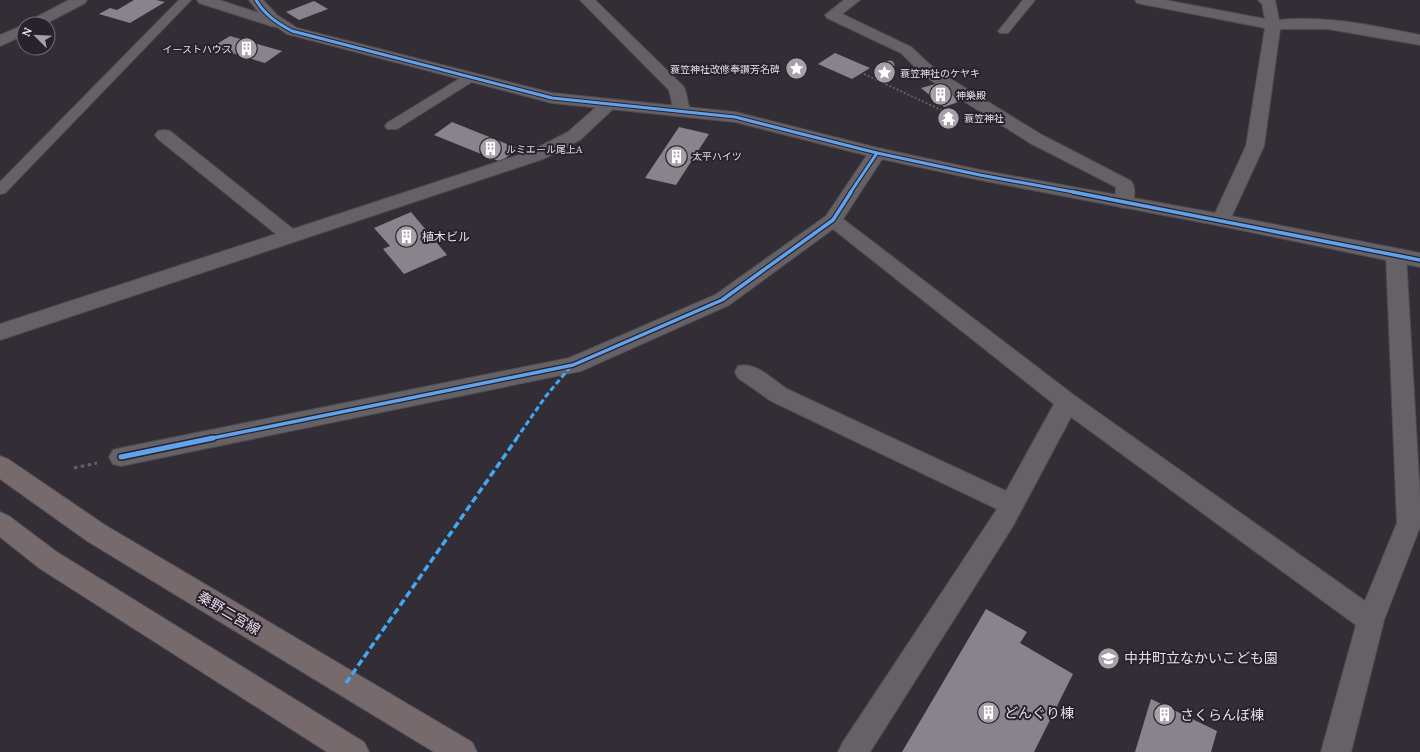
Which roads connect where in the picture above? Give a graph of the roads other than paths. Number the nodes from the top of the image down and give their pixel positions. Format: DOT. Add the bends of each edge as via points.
graph roads {
  1 [pos="80,0"];
  2 [pos="185,0"];
  3 [pos="204,0"];
  4 [pos="256,0"];
  5 [pos="587,0"];
  6 [pos="853,0"];
  7 [pos="1029,0"];
  8 [pos="1142,0"];
  9 [pos="1268,1"];
  10 [pos="49,16"];
  11 [pos="276,22"];
  12 [pos="1273,25"];
  13 [pos="1004,31"];
  14 [pos="16,33"];
  15 [pos="1420,40"];
  16 [pos="0,41"];
  17 [pos="471,77"];
  18 [pos="608,105"];
  19 [pos="682,111"];
  20 [pos="392,126"];
  21 [pos="164,135"];
  22 [pos="877,153"];
  23 [pos="0,190"];
  24 [pos="1124,202"];
  25 [pos="833,220"];
  26 [pos="1221,220"];
  27 [pos="290,236"];
  28 [pos="1396,255"];
  29 [pos="1420,260"];
  30 [pos="0,332"];
  31 [pos="746,372"];
  32 [pos="1067,402"];
  33 [pos="121,457"];
  34 [pos="0,466"];
  35 [pos="1012,505"];
  36 [pos="0,523"];
  37 [pos="1371,620"];
  38 [pos="354,752"];
  39 [pos="462,752"];
  40 [pos="854,752"];
  41 [pos="1336,752"];
  1 -- 10 [label="street"];
  2 -- 23 [label="lane"];
  3 -- 11 [label="street"];
  4 -- 11 [label="street" via="261,9"];
  5 -- 19 [label="street" via="677,89"];
  6 -- 24 [label="street" via="832,15 906,50 930,73 1036,139 1125,186"];
  7 -- 13 [label="lane"];
  8 -- 12 [label="street"];
  9 -- 12 [label="street"];
  11 -- 17 [label="street" via="292,31"];
  12 -- 15 [label="street" via="1291,22 1351,27"];
  12 -- 26 [label="street" via="1254,146"];
  14 -- 16 [label="street"];
  17 -- 18 [label="street" via="552,98"];
  17 -- 20 [label="lane"];
  18 -- 19 [label="street"];
  18 -- 27 [label="street" via="574,136 537,155"];
  19 -- 22 [label="street" via="735,116"];
  21 -- 27 [label="street"];
  22 -- 24 [label="street"];
  22 -- 25 [label="street"];
  24 -- 26 [label="street"];
  25 -- 32 [label="street"];
  25 -- 33 [label="street" via="722,300 573,365"];
  26 -- 28 [label="street"];
  27 -- 30 [label="street"];
  28 -- 29 [label="street"];
  28 -- 37 [label="street" via="1409,523"];
  31 -- 35 [label="street" via="779,395"];
  32 -- 35 [label="street"];
  32 -- 37 [label="street"];
  34 -- 39 [label="main road, 秦野二宮線" via="96,533"];
  35 -- 40 [label="street"];
  36 -- 38 [label="main road" via="48,560"];
  37 -- 41 [label="street"];
}
